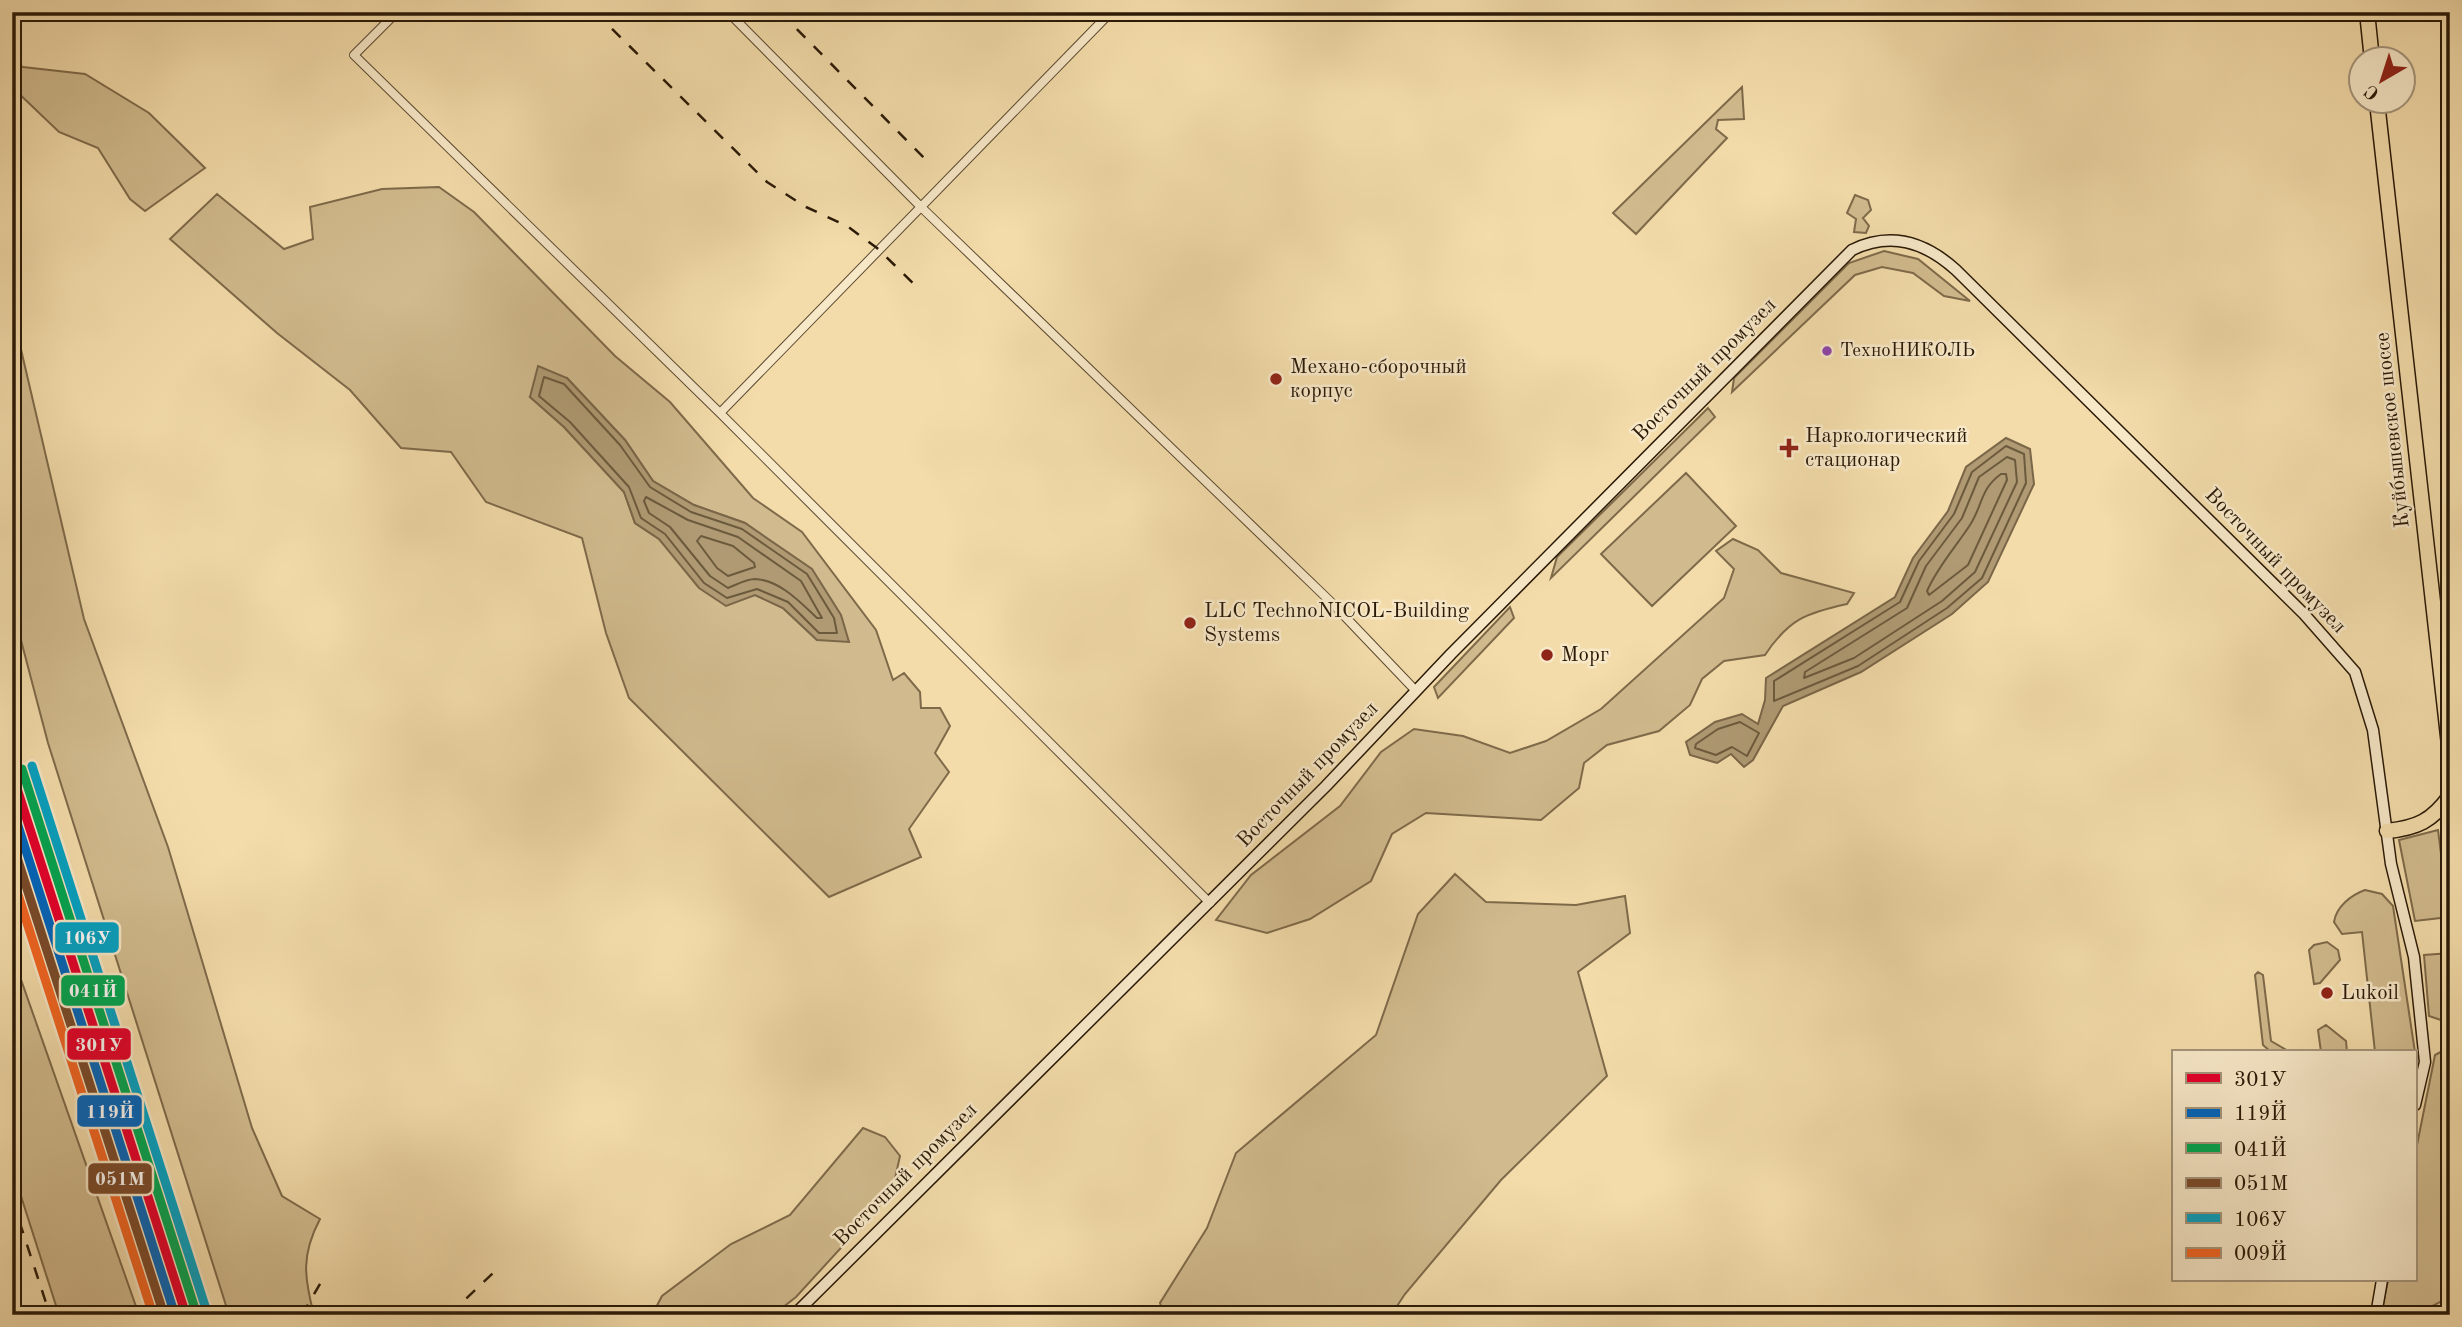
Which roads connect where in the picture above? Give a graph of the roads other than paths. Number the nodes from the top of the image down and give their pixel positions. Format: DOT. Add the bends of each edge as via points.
graph roads {
  1 [pos="397,12"];
  2 [pos="728,12"];
  3 [pos="1111,12"];
  4 [pos="2367,12"];
  5 [pos="2371,46"];
  6 [pos="2379,116"];
  7 [pos="922,206"];
  8 [pos="720,413"];
  9 [pos="1416,691"];
  10 [pos="2450,754"];
  11 [pos="2450,796"];
  12 [pos="2387,831"];
  13 [pos="1210,903"];
  14 [pos="2416,1101"];
  15 [pos="2382,1282"];
  16 [pos="794,1315"];
  17 [pos="2376,1315"];
  1 -- 8 [label="street" via="355,55"];
  2 -- 7 [label="street"];
  3 -- 7 [label="street"];
  4 -- 5 [label="highway"];
  6 -- 10 [label="highway, Куйбышевское шоссе"];
  7 -- 8 [label="street"];
  7 -- 9 [label="street" via="1333,604"];
  8 -- 13 [label="street"];
  9 -- 12 [label="street, Восточный промузел" via="1852,250 1869,242 1905,240 1934,251 1956,270 2304,614 2355,672 2373,730"];
  9 -- 13 [label="street, Восточный промузел"];
  11 -- 12 [label="highway" via="2429,821"];
  12 -- 14 [label="street, Восточный промузел" via="2414,957 2425,1062"];
  13 -- 16 [label="street, Восточный промузел"];
  15 -- 17 [label="street"];
}
